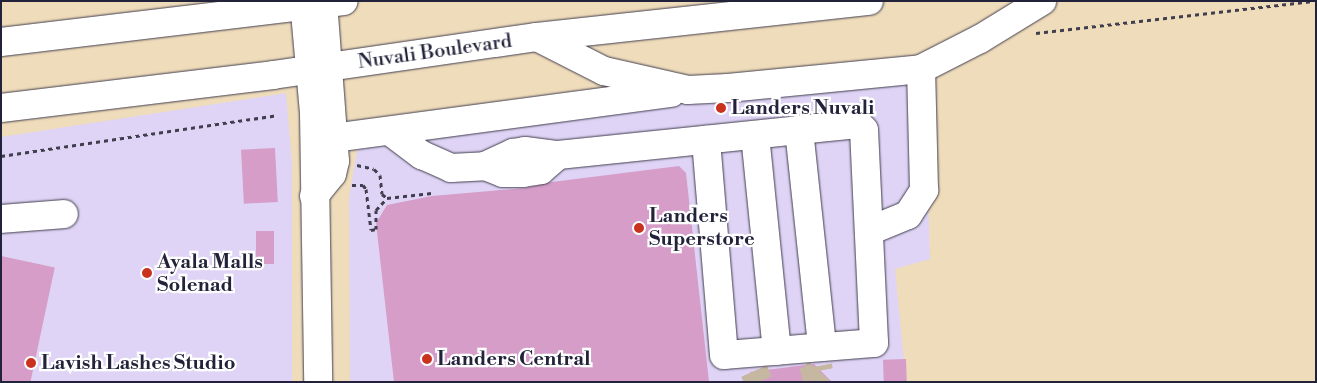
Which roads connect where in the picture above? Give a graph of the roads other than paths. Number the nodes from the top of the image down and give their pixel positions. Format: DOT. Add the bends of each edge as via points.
graph roads {
  1 [pos="869,1"];
  2 [pos="1042,1"];
  3 [pos="320,3"];
  4 [pos="537,37"];
  5 [pos="1,42"];
  6 [pos="320,69"];
  7 [pos="921,69"];
  8 [pos="688,90"];
  9 [pos="1,108"];
  10 [pos="799,130"];
  11 [pos="391,132"];
  12 [pos="755,135"];
  13 [pos="333,138"];
  14 [pos="706,140"];
  15 [pos="314,196"];
  16 [pos="64,214"];
  17 [pos="1,219"];
  18 [pos="869,231"];
  19 [pos="819,354"];
  20 [pos="761,358"];
  21 [pos="318,382"];
  1 -- 4 [label="main road, Nuvali Boulevard"];
  2 -- 7 [label="main road" via="980,39"];
  3 -- 5 [label="main road"];
  3 -- 6 [label="main road"];
  4 -- 6 [label="main road, Nuvali Boulevard"];
  4 -- 8 [label="main road" via="604,71"];
  6 -- 9 [label="main road, Nuvali Boulevard"];
  6 -- 13 [label="main road"];
  6 -- 15 [label="main road"];
  7 -- 8 [label="main road"];
  7 -- 18 [label="main road" via="924,190 908,215"];
  8 -- 11 [label="main road"];
  10 -- 12 [label="main road"];
  10 -- 18 [label="main road" via="858,124 864,130"];
  10 -- 19 [label="main road"];
  11 -- 13 [label="main road"];
  11 -- 14 [label="main road" via="422,155 451,168 485,166 503,173 541,170 558,155"];
  12 -- 14 [label="main road"];
  12 -- 20 [label="main road"];
  13 -- 15 [label="main road" via="335,161 332,174"];
  14 -- 20 [label="main road" via="724,356"];
  15 -- 21 [label="main road"];
  16 -- 17 [label="main road"];
  18 -- 19 [label="main road" via="874,343"];
  19 -- 20 [label="main road"];
}
